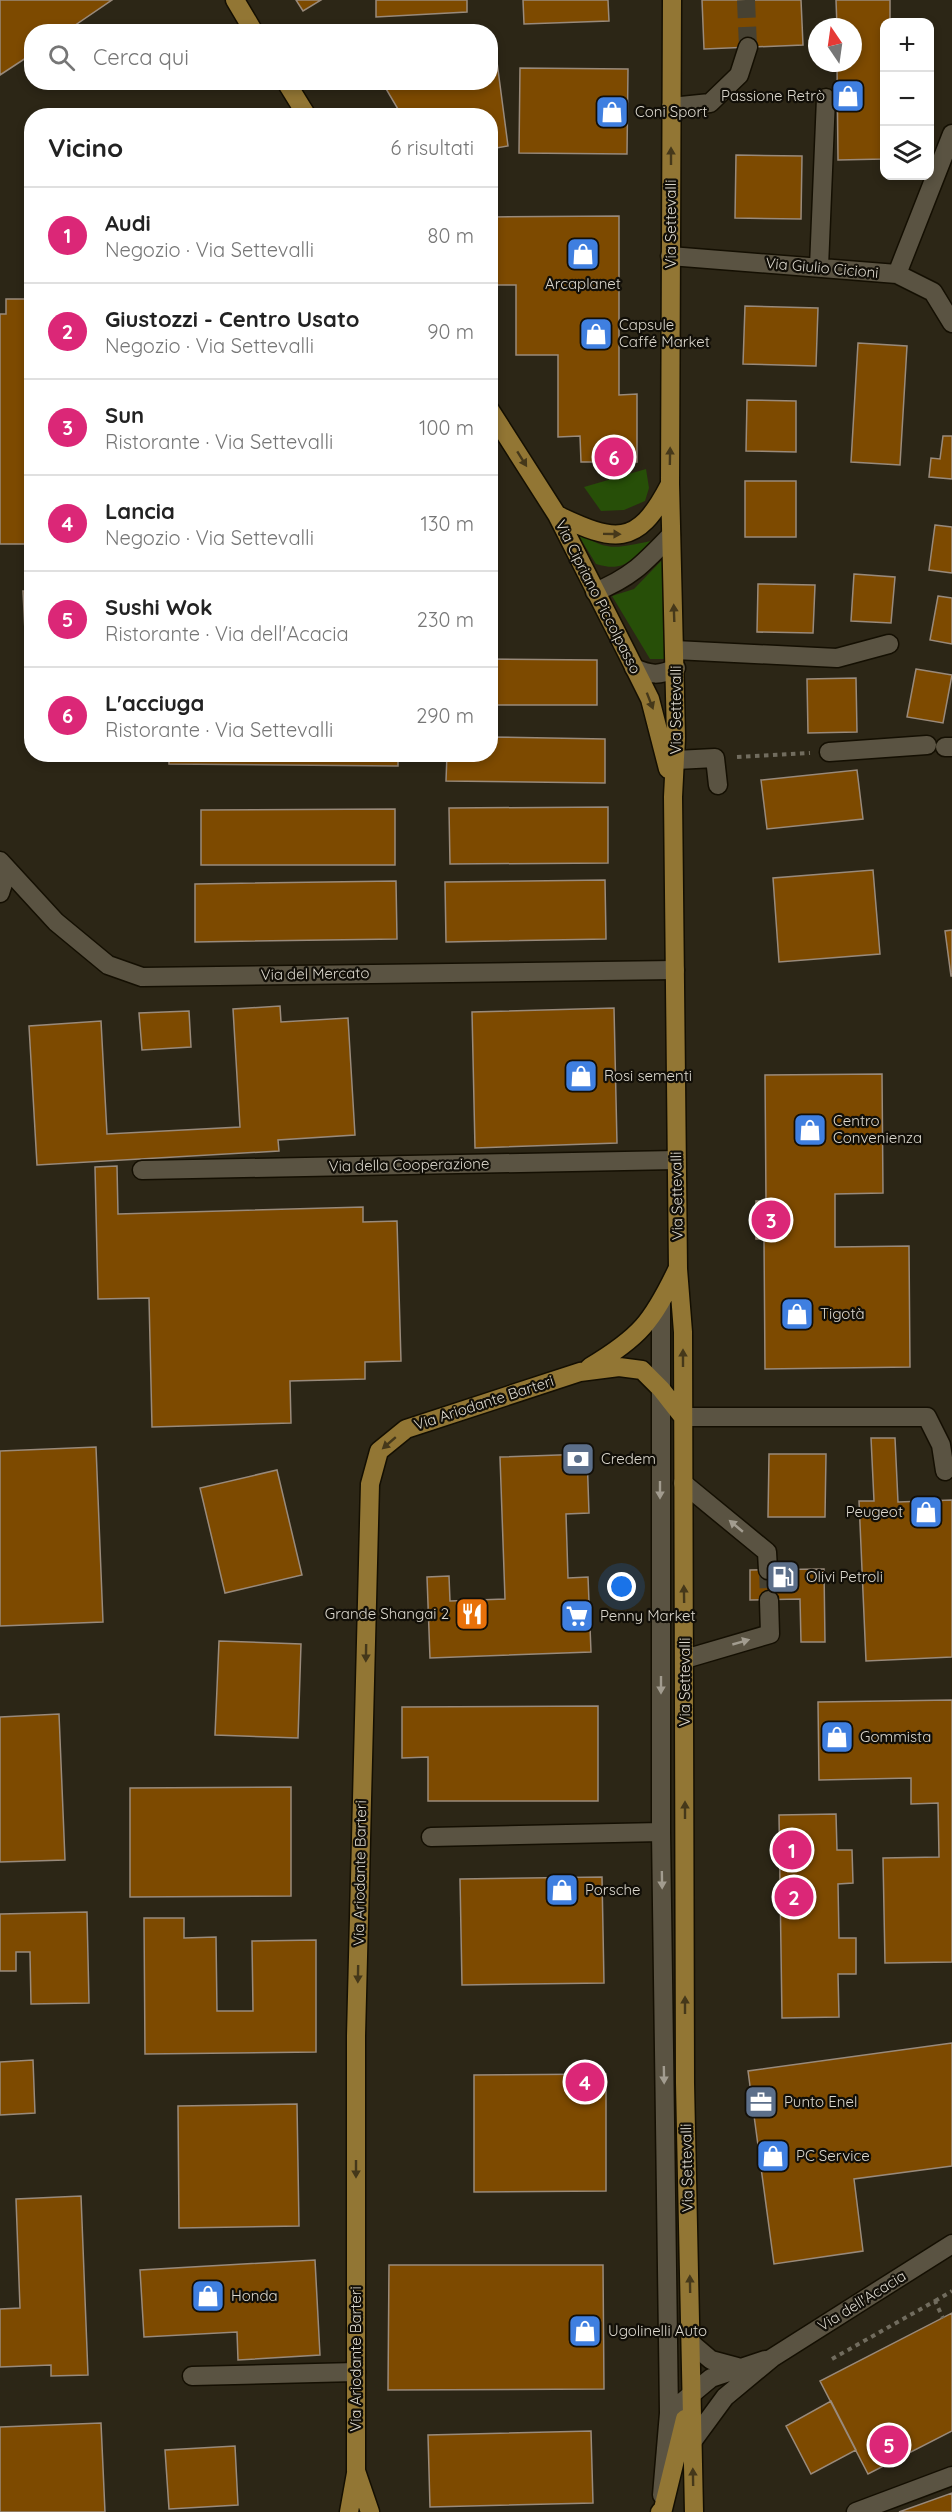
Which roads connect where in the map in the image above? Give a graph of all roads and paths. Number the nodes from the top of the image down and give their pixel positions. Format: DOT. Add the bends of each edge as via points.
graph roads {
  1 [pos="235,0"];
  2 [pos="672,0"];
  3 [pos="249,24"];
  4 [pos="748,47"];
  5 [pos="291,90"];
  6 [pos="826,98"];
  7 [pos="671,107"];
  8 [pos="302,108"];
  9 [pos="952,134"];
  10 [pos="670,256"];
  11 [pos="819,267"];
  12 [pos="897,274"];
  13 [pos="952,323"];
  14 [pos="498,423"];
  15 [pos="670,484"];
  16 [pos="557,516"];
  17 [pos="671,535"];
  18 [pos="595,592"];
  19 [pos="889,644"];
  20 [pos="676,659"];
  21 [pos="634,668"];
  22 [pos="941,746"];
  23 [pos="829,752"];
  24 [pos="715,758"];
  25 [pos="676,760"];
  26 [pos="718,785"];
  27 [pos="673,797"];
  28 [pos="4,866"];
  29 [pos="0,893"];
  30 [pos="675,970"];
  31 [pos="676,1160"];
  32 [pos="142,1170"];
  33 [pos="678,1269"];
  34 [pos="661,1303"];
  35 [pos="580,1372"];
  36 [pos="661,1389"];
  37 [pos="683,1416"];
  38 [pos="945,1471"];
  39 [pos="683,1483"];
  40 [pos="768,1570"];
  41 [pos="769,1600"];
  42 [pos="685,1659"];
  43 [pos="661,1832"];
  44 [pos="431,1838"];
  45 [pos="952,2244"];
  46 [pos="952,2291"];
  47 [pos="935,2301"];
  48 [pos="943,2318"];
  49 [pos="692,2343"];
  50 [pos="772,2358"];
  51 [pos="831,2359"];
  52 [pos="737,2367"];
  53 [pos="356,2372"];
  54 [pos="668,2373"];
  55 [pos="192,2376"];
  56 [pos="692,2392"];
  57 [pos="725,2397"];
  58 [pos="669,2413"];
  59 [pos="692,2442"];
  60 [pos="356,2471"];
  61 [pos="952,2476"];
  62 [pos="662,2511"];
  63 [pos="349,2512"];
  64 [pos="370,2512"];
  65 [pos="694,2512"];
  66 [pos="856,2512"];
  1 -- 3 [label="main road"];
  2 -- 7 [label="main road, Via Settevalli"];
  4 -- 7 [label="street" via="739,75 710,104"];
  5 -- 8 [label="main road"];
  6 -- 11 [label="street"];
  10 -- 7 [label="main road, Via Settevalli, one-way"];
  9 -- 12 [label="street"];
  10 -- 11 [label="street, Via Giulio Cicioni"];
  15 -- 10 [label="main road, Via Settevalli, one-way"];
  11 -- 12 [label="street, Via Giulio Cicioni"];
  12 -- 13 [label="street, Via Giulio Cicioni" via="933,292"];
  14 -- 16 [label="main road, Via Cipriano Piccolpasso, one-way"];
  16 -- 15 [label="main road, one-way" via="609,536 634,532 654,512"];
  15 -- 17 [label="main road, Via Settevalli"];
  16 -- 18 [label="main road, Via Cipriano Piccolpasso"];
  17 -- 18 [label="street" via="637,570"];
  20 -- 17 [label="main road, Via Settevalli, one-way"];
  18 -- 21 [label="main road, Via Cipriano Piccolpasso"];
  19 -- 20 [label="street" via="837,658"];
  20 -- 21 [label="street" via="663,674 650,675"];
  20 -- 25 [label="main road, Via Settevalli"];
  21 -- 27 [label="main road, Via Cipriano Piccolpasso, one-way" via="650,699"];
  22 -- 23 [label="street"];
  23 -- 24 [label="path"];
  24 -- 25 [label="street"];
  24 -- 26 [label="street"];
  25 -- 27 [label="main road, Via Settevalli"];
  27 -- 30 [label="main road, Via Settevalli"];
  28 -- 29 [label="street"];
  28 -- 30 [label="street, Via del Mercato" via="56,922 108,965 142,977"];
  30 -- 31 [label="main road, Via Settevalli"];
  31 -- 32 [label="street, Via della Cooperazione"];
  31 -- 33 [label="main road, Via Settevalli"];
  33 -- 34 [label="main road"];
  37 -- 33 [label="main road, Via Settevalli, one-way"];
  34 -- 35 [label="main road" via="628,1343"];
  34 -- 36 [label="street, Via Settevalli"];
  35 -- 36 [label="main road" via="619,1367 642,1370"];
  35 -- 53 [label="main road, Via Ariodante Barteri, one-way" via="406,1429 379,1452 370,1484 356,2024"];
  36 -- 37 [label="main road"];
  36 -- 43 [label="street, Via Settevalli, one-way"];
  37 -- 38 [label="street" via="927,1417 941,1445"];
  37 -- 39 [label="main road, Via Settevalli"];
  40 -- 39 [label="street, one-way" via="767,1552"];
  42 -- 39 [label="main road, Via Settevalli, one-way"];
  42 -- 41 [label="street, one-way" via="770,1634"];
  49 -- 42 [label="main road, Via Settevalli, one-way" via="685,2083"];
  43 -- 44 [label="street"];
  43 -- 54 [label="street, Via Settevalli, one-way"];
  45 -- 50 [label="street, Via dell'Acacia"];
  46 -- 47 [label="path"];
  47 -- 48 [label="path"];
  47 -- 51 [label="path"];
  49 -- 52 [label="street" via="711,2360"];
  49 -- 56 [label="main road, Via Settevalli"];
  50 -- 52 [label="street"];
  50 -- 57 [label="street"];
  52 -- 56 [label="street" via="711,2378"];
  53 -- 55 [label="street"];
  53 -- 60 [label="main road, Via Ariodante Barteri"];
  54 -- 56 [label="street"];
  54 -- 58 [label="street, Via Settevalli"];
  56 -- 57 [label="street"];
  56 -- 58 [label="street"];
  56 -- 59 [label="main road, Via Settevalli"];
  56 -- 62 [label="main road"];
  57 -- 59 [label="street"];
  58 -- 62 [label="street, Via Settevalli"];
  65 -- 59 [label="main road, Via Settevalli, one-way"];
  60 -- 63 [label="main road"];
  60 -- 64 [label="main road, Via Ariodante Barteri"];
  61 -- 66 [label="street"];
}
